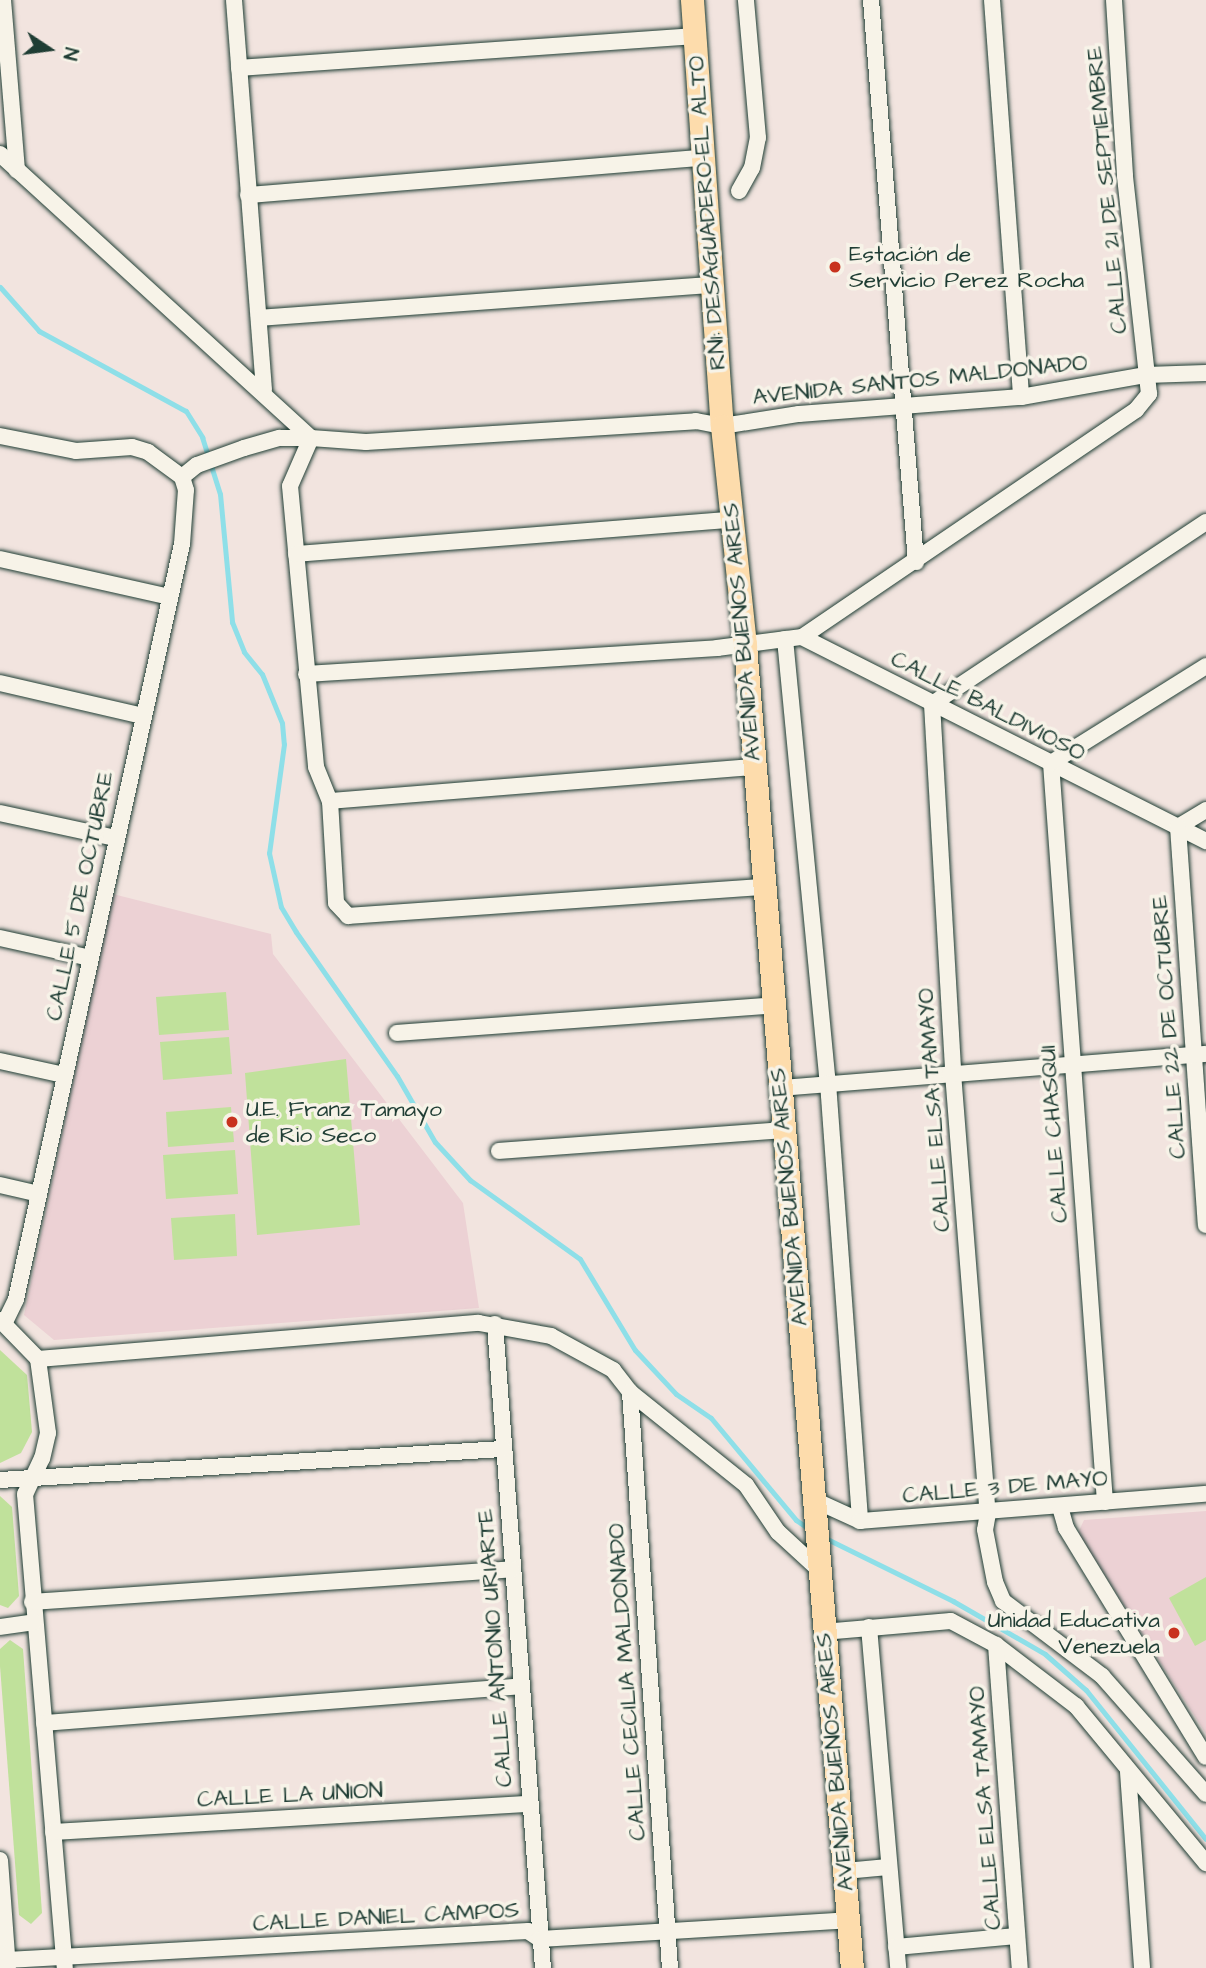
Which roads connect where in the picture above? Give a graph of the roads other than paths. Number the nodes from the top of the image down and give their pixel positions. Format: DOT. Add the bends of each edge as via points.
graph roads {
  1 [pos="3,0"];
  2 [pos="234,0"];
  3 [pos="692,0"];
  4 [pos="699,0"];
  5 [pos="746,0"];
  6 [pos="871,0"];
  7 [pos="992,0"];
  8 [pos="1114,0"];
  9 [pos="695,36"];
  10 [pos="239,68"];
  11 [pos="0,154"];
  12 [pos="702,158"];
  13 [pos="17,170"];
  14 [pos="739,191"];
  15 [pos="248,195"];
  16 [pos="712,285"];
  17 [pos="259,318"];
  18 [pos="1206,373"];
  19 [pos="1146,375"];
  20 [pos="264,390"];
  21 [pos="1021,397"];
  22 [pos="901,407"];
  23 [pos="722,426"];
  24 [pos="0,436"];
  25 [pos="312,438"];
  26 [pos="182,477"];
  27 [pos="732,520"];
  28 [pos="1206,522"];
  29 [pos="296,554"];
  30 [pos="0,559"];
  31 [pos="916,562"];
  32 [pos="170,597"];
  33 [pos="794,638"];
  34 [pos="745,645"];
  35 [pos="1206,666"];
  36 [pos="306,674"];
  37 [pos="0,683"];
  38 [pos="932,704"];
  39 [pos="143,716"];
  40 [pos="1051,763"];
  41 [pos="754,768"];
  42 [pos="330,801"];
  43 [pos="1206,810"];
  44 [pos="0,813"];
  45 [pos="1178,827"];
  46 [pos="116,838"];
  47 [pos="1206,841"];
  48 [pos="764,887"];
  49 [pos="0,938"];
  50 [pos="90,958"];
  51 [pos="774,1005"];
  52 [pos="397,1033"];
  53 [pos="1199,1054"];
  54 [pos="0,1061"];
  55 [pos="1071,1065"];
  56 [pos="953,1073"];
  57 [pos="64,1075"];
  58 [pos="828,1083"];
  59 [pos="781,1088"];
  60 [pos="783,1130"];
  61 [pos="499,1152"];
  62 [pos="0,1185"];
  63 [pos="38,1194"];
  64 [pos="1206,1224"];
  65 [pos="3,1321"];
  66 [pos="495,1324"];
  67 [pos="38,1359"];
  68 [pos="630,1392"];
  69 [pos="503,1449"];
  70 [pos="0,1480"];
  71 [pos="30,1482"];
  72 [pos="1206,1494"];
  73 [pos="1105,1502"];
  74 [pos="812,1506"];
  75 [pos="1060,1507"];
  76 [pos="988,1513"];
  77 [pos="860,1521"];
  78 [pos="816,1557"];
  79 [pos="512,1569"];
  80 [pos="32,1602"];
  81 [pos="34,1622"];
  82 [pos="0,1626"];
  83 [pos="869,1627"];
  84 [pos="823,1632"];
  85 [pos="996,1645"];
  86 [pos="522,1686"];
  87 [pos="44,1723"];
  88 [pos="1206,1757"];
  89 [pos="1128,1772"];
  90 [pos="1206,1794"];
  91 [pos="530,1804"];
  92 [pos="53,1832"];
  93 [pos="0,1860"];
  94 [pos="1206,1863"];
  95 [pos="888,1867"];
  96 [pos="845,1871"];
  97 [pos="2,1916"];
  98 [pos="848,1920"];
  99 [pos="668,1932"];
  100 [pos="1017,1936"];
  101 [pos="540,1939"];
  102 [pos="896,1947"];
  103 [pos="64,1962"];
  104 [pos="7,1964"];
  105 [pos="543,1968"];
  106 [pos="670,1968"];
  107 [pos="852,1968"];
  108 [pos="898,1968"];
  109 [pos="1020,1968"];
  110 [pos="1142,1968"];
  1 -- 13 [label="street"];
  2 -- 10 [label="street"];
  3 -- 4 [label="street"];
  3 -- 9 [label="highway, RN1: DESAGUADERO-EL ALTO"];
  5 -- 14 [label="street" via="758,138 751,168"];
  6 -- 22 [label="street"];
  7 -- 21 [label="street"];
  8 -- 19 [label="street, CALLE 21 DE SEPTIEMBRE" via="1125,175"];
  9 -- 10 [label="street"];
  9 -- 12 [label="highway, RN1: DESAGUADERO-EL ALTO"];
  10 -- 15 [label="street"];
  11 -- 13 [label="street"];
  12 -- 15 [label="street"];
  12 -- 16 [label="highway, RN1: DESAGUADERO-EL ALTO"];
  13 -- 20 [label="street"];
  15 -- 17 [label="street"];
  16 -- 17 [label="street"];
  16 -- 23 [label="highway, RN1: DESAGUADERO-EL ALTO"];
  17 -- 20 [label="street"];
  18 -- 19 [label="street, AVENIDA SANTOS MALDONADO"];
  19 -- 21 [label="street, AVENIDA SANTOS MALDONADO"];
  19 -- 31 [label="street, CALLE 21 DE SEPTIEMBRE" via="1149,394 1136,410"];
  20 -- 25 [label="street"];
  21 -- 22 [label="street, AVENIDA SANTOS MALDONADO"];
  22 -- 23 [label="street, AVENIDA SANTOS MALDONADO" via="799,414"];
  22 -- 31 [label="street"];
  23 -- 25 [label="street, AVENIDA SANTOS MALDONADO" via="696,421 366,442"];
  23 -- 27 [label="highway, AVENIDA BUENOS AIRES"];
  24 -- 26 [label="street" via="76,452 132,447 148,452"];
  25 -- 26 [label="street, AVENIDA SANTOS MALDONADO" via="281,438 256,445 197,465"];
  25 -- 29 [label="street" via="290,486"];
  26 -- 32 [label="street, CALLE 5 DE OCTUBRE" via="186,520"];
  27 -- 29 [label="street"];
  27 -- 34 [label="highway, AVENIDA BUENOS AIRES"];
  28 -- 38 [label="street"];
  29 -- 36 [label="street"];
  30 -- 32 [label="street"];
  31 -- 33 [label="street, CALLE 21 DE SEPTIEMBRE"];
  32 -- 39 [label="street, CALLE 5 DE OCTUBRE"];
  33 -- 34 [label="street"];
  33 -- 38 [label="street, CALLE BALDIVIOSO"];
  33 -- 58 [label="street"];
  34 -- 36 [label="street"];
  34 -- 41 [label="highway, AVENIDA BUENOS AIRES"];
  35 -- 40 [label="street"];
  36 -- 42 [label="street" via="316,767"];
  37 -- 39 [label="street"];
  38 -- 40 [label="street, CALLE BALDIVIOSO"];
  38 -- 56 [label="street, CALLE ELSA TAMAYO"];
  39 -- 46 [label="street, CALLE 5 DE OCTUBRE"];
  40 -- 45 [label="street, CALLE BALDIVIOSO"];
  40 -- 55 [label="street, CALLE CHASQUI"];
  41 -- 42 [label="street"];
  41 -- 48 [label="highway, AVENIDA BUENOS AIRES"];
  42 -- 48 [label="street" via="336,903 348,916"];
  43 -- 45 [label="street"];
  44 -- 46 [label="street"];
  45 -- 47 [label="street, CALLE BALDIVIOSO"];
  45 -- 53 [label="street, CALLE 22 DE OCTUBRE"];
  46 -- 50 [label="street, CALLE 5 DE OCTUBRE"];
  48 -- 51 [label="highway, AVENIDA BUENOS AIRES"];
  49 -- 50 [label="street"];
  50 -- 57 [label="street, CALLE 5 DE OCTUBRE"];
  51 -- 52 [label="street"];
  51 -- 59 [label="highway, AVENIDA BUENOS AIRES"];
  53 -- 55 [label="street"];
  53 -- 64 [label="street, CALLE 22 DE OCTUBRE"];
  54 -- 57 [label="street"];
  55 -- 56 [label="street"];
  55 -- 73 [label="street, CALLE CHASQUI"];
  56 -- 58 [label="street"];
  56 -- 76 [label="street, CALLE ELSA TAMAYO"];
  57 -- 63 [label="street, CALLE 5 DE OCTUBRE"];
  58 -- 59 [label="street"];
  58 -- 77 [label="street"];
  59 -- 60 [label="highway, AVENIDA BUENOS AIRES"];
  60 -- 61 [label="street"];
  60 -- 74 [label="highway, AVENIDA BUENOS AIRES"];
  62 -- 63 [label="street"];
  63 -- 65 [label="street, CALLE 5 DE OCTUBRE" via="16,1299"];
  65 -- 67 [label="street"];
  66 -- 67 [label="street"];
  66 -- 68 [label="street" via="551,1335 585,1351 613,1370"];
  66 -- 69 [label="street, CALLE ANTONIO URIARTE"];
  67 -- 71 [label="street" via="48,1433"];
  68 -- 78 [label="street" via="746,1485 778,1532"];
  68 -- 99 [label="street, CALLE CECILIA MALDONADO"];
  69 -- 71 [label="street"];
  69 -- 79 [label="street, CALLE ANTONIO URIARTE"];
  70 -- 71 [label="street"];
  71 -- 80 [label="street" via="25,1494"];
  72 -- 73 [label="street, CALLE 3 DE MAYO"];
  73 -- 75 [label="street, CALLE 3 DE MAYO"];
  74 -- 77 [label="street, CALLE 3 DE MAYO"];
  74 -- 78 [label="highway, AVENIDA BUENOS AIRES"];
  75 -- 76 [label="street, CALLE 3 DE MAYO"];
  75 -- 88 [label="street" via="1066,1528"];
  76 -- 77 [label="street, CALLE 3 DE MAYO"];
  76 -- 90 [label="street, CALLE ELSA TAMAYO" via="985,1530 1003,1601 1102,1676"];
  78 -- 84 [label="highway, AVENIDA BUENOS AIRES"];
  79 -- 80 [label="street"];
  79 -- 86 [label="street, CALLE ANTONIO URIARTE"];
  80 -- 81 [label="street"];
  81 -- 82 [label="street"];
  81 -- 87 [label="street"];
  83 -- 84 [label="street"];
  83 -- 85 [label="street" via="951,1621"];
  83 -- 95 [label="street"];
  84 -- 96 [label="highway, AVENIDA BUENOS AIRES"];
  85 -- 89 [label="street" via="1076,1706"];
  85 -- 100 [label="street, CALLE ELSA TAMAYO"];
  86 -- 87 [label="street"];
  86 -- 91 [label="street, CALLE ANTONIO URIARTE"];
  87 -- 92 [label="street"];
  89 -- 94 [label="street"];
  89 -- 110 [label="street"];
  91 -- 92 [label="street, CALLE LA UNION"];
  91 -- 101 [label="street, CALLE ANTONIO URIARTE"];
  92 -- 103 [label="street"];
  93 -- 97 [label="street"];
  95 -- 96 [label="street"];
  95 -- 102 [label="street"];
  96 -- 98 [label="highway, AVENIDA BUENOS AIRES"];
  97 -- 104 [label="street"];
  98 -- 99 [label="street, CALLE DANIEL CAMPOS"];
  98 -- 107 [label="highway, AVENIDA BUENOS AIRES"];
  99 -- 101 [label="street, CALLE DANIEL CAMPOS"];
  99 -- 106 [label="street, CALLE CECILIA MALDONADO"];
  100 -- 102 [label="street"];
  100 -- 109 [label="street, CALLE ELSA TAMAYO"];
  101 -- 103 [label="street, CALLE DANIEL CAMPOS" via="528,1930"];
  101 -- 105 [label="street, CALLE ANTONIO URIARTE"];
  102 -- 108 [label="street"];
  103 -- 104 [label="street, CALLE DANIEL CAMPOS"];
}
